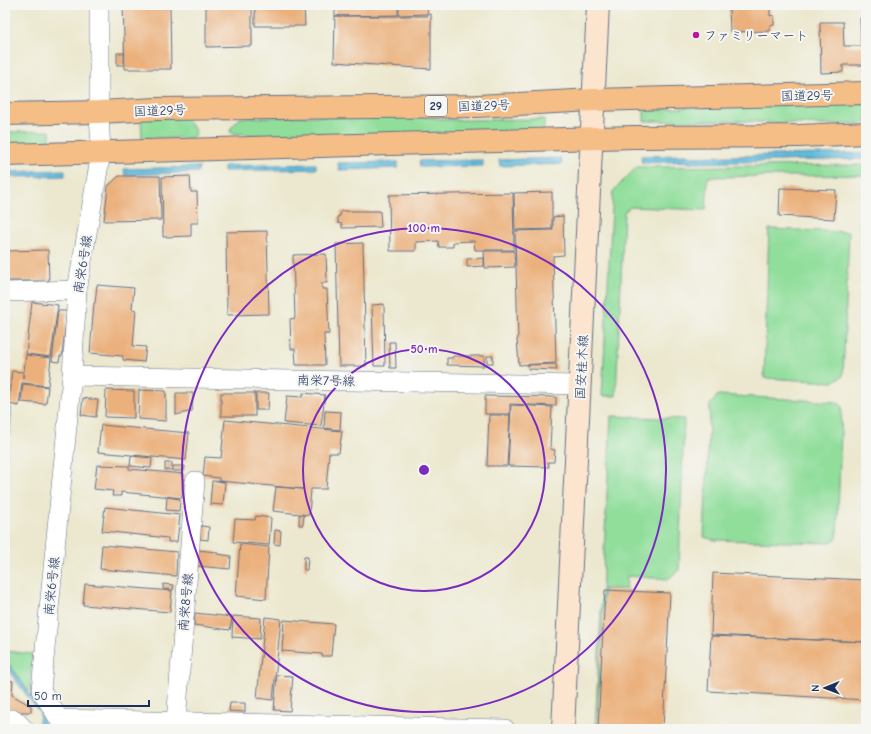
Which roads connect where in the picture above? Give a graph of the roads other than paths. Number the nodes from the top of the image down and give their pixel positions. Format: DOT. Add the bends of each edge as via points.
graph roads {
  1 [pos="99,5"];
  2 [pos="598,5"];
  3 [pos="866,93"];
  4 [pos="593,100"];
  5 [pos="98,112"];
  6 [pos="5,114"];
  7 [pos="866,133"];
  8 [pos="592,138"];
  9 [pos="101,153"];
  10 [pos="5,155"];
  11 [pos="77,290"];
  12 [pos="5,292"];
  13 [pos="72,376"];
  14 [pos="580,384"];
  15 [pos="195,481"];
  16 [pos="5,719"];
  17 [pos="176,722"];
  18 [pos="24,729"];
  19 [pos="505,729"];
  20 [pos="563,729"];
  1 -- 5 [label="street, 南栄6号線"];
  2 -- 4 [label="main road, 国安桂木線"];
  3 -- 4 [label="highway, 国道29号 / 29"];
  4 -- 5 [label="highway, 国道29号 / 29" via="477,106 157,109"];
  4 -- 8 [label="main road, 国安桂木線"];
  5 -- 6 [label="highway, 国道29号 / 29"];
  5 -- 9 [label="street, 南栄6号線"];
  7 -- 8 [label="highway"];
  8 -- 9 [label="highway"];
  8 -- 14 [label="main road, 国安桂木線"];
  9 -- 10 [label="highway"];
  9 -- 11 [label="street, 南栄6号線"];
  11 -- 12 [label="street"];
  11 -- 13 [label="street, 南栄6号線"];
  13 -- 14 [label="street, 南栄7号線"];
  13 -- 17 [label="street, 南栄6号線" via="41,690 59,720"];
  14 -- 20 [label="main road, 国安桂木線"];
  15 -- 17 [label="street, 南栄8号線"];
  16 -- 18 [label="street" via="14,719"];
  17 -- 19 [label="street, 南栄6号線"];
}
